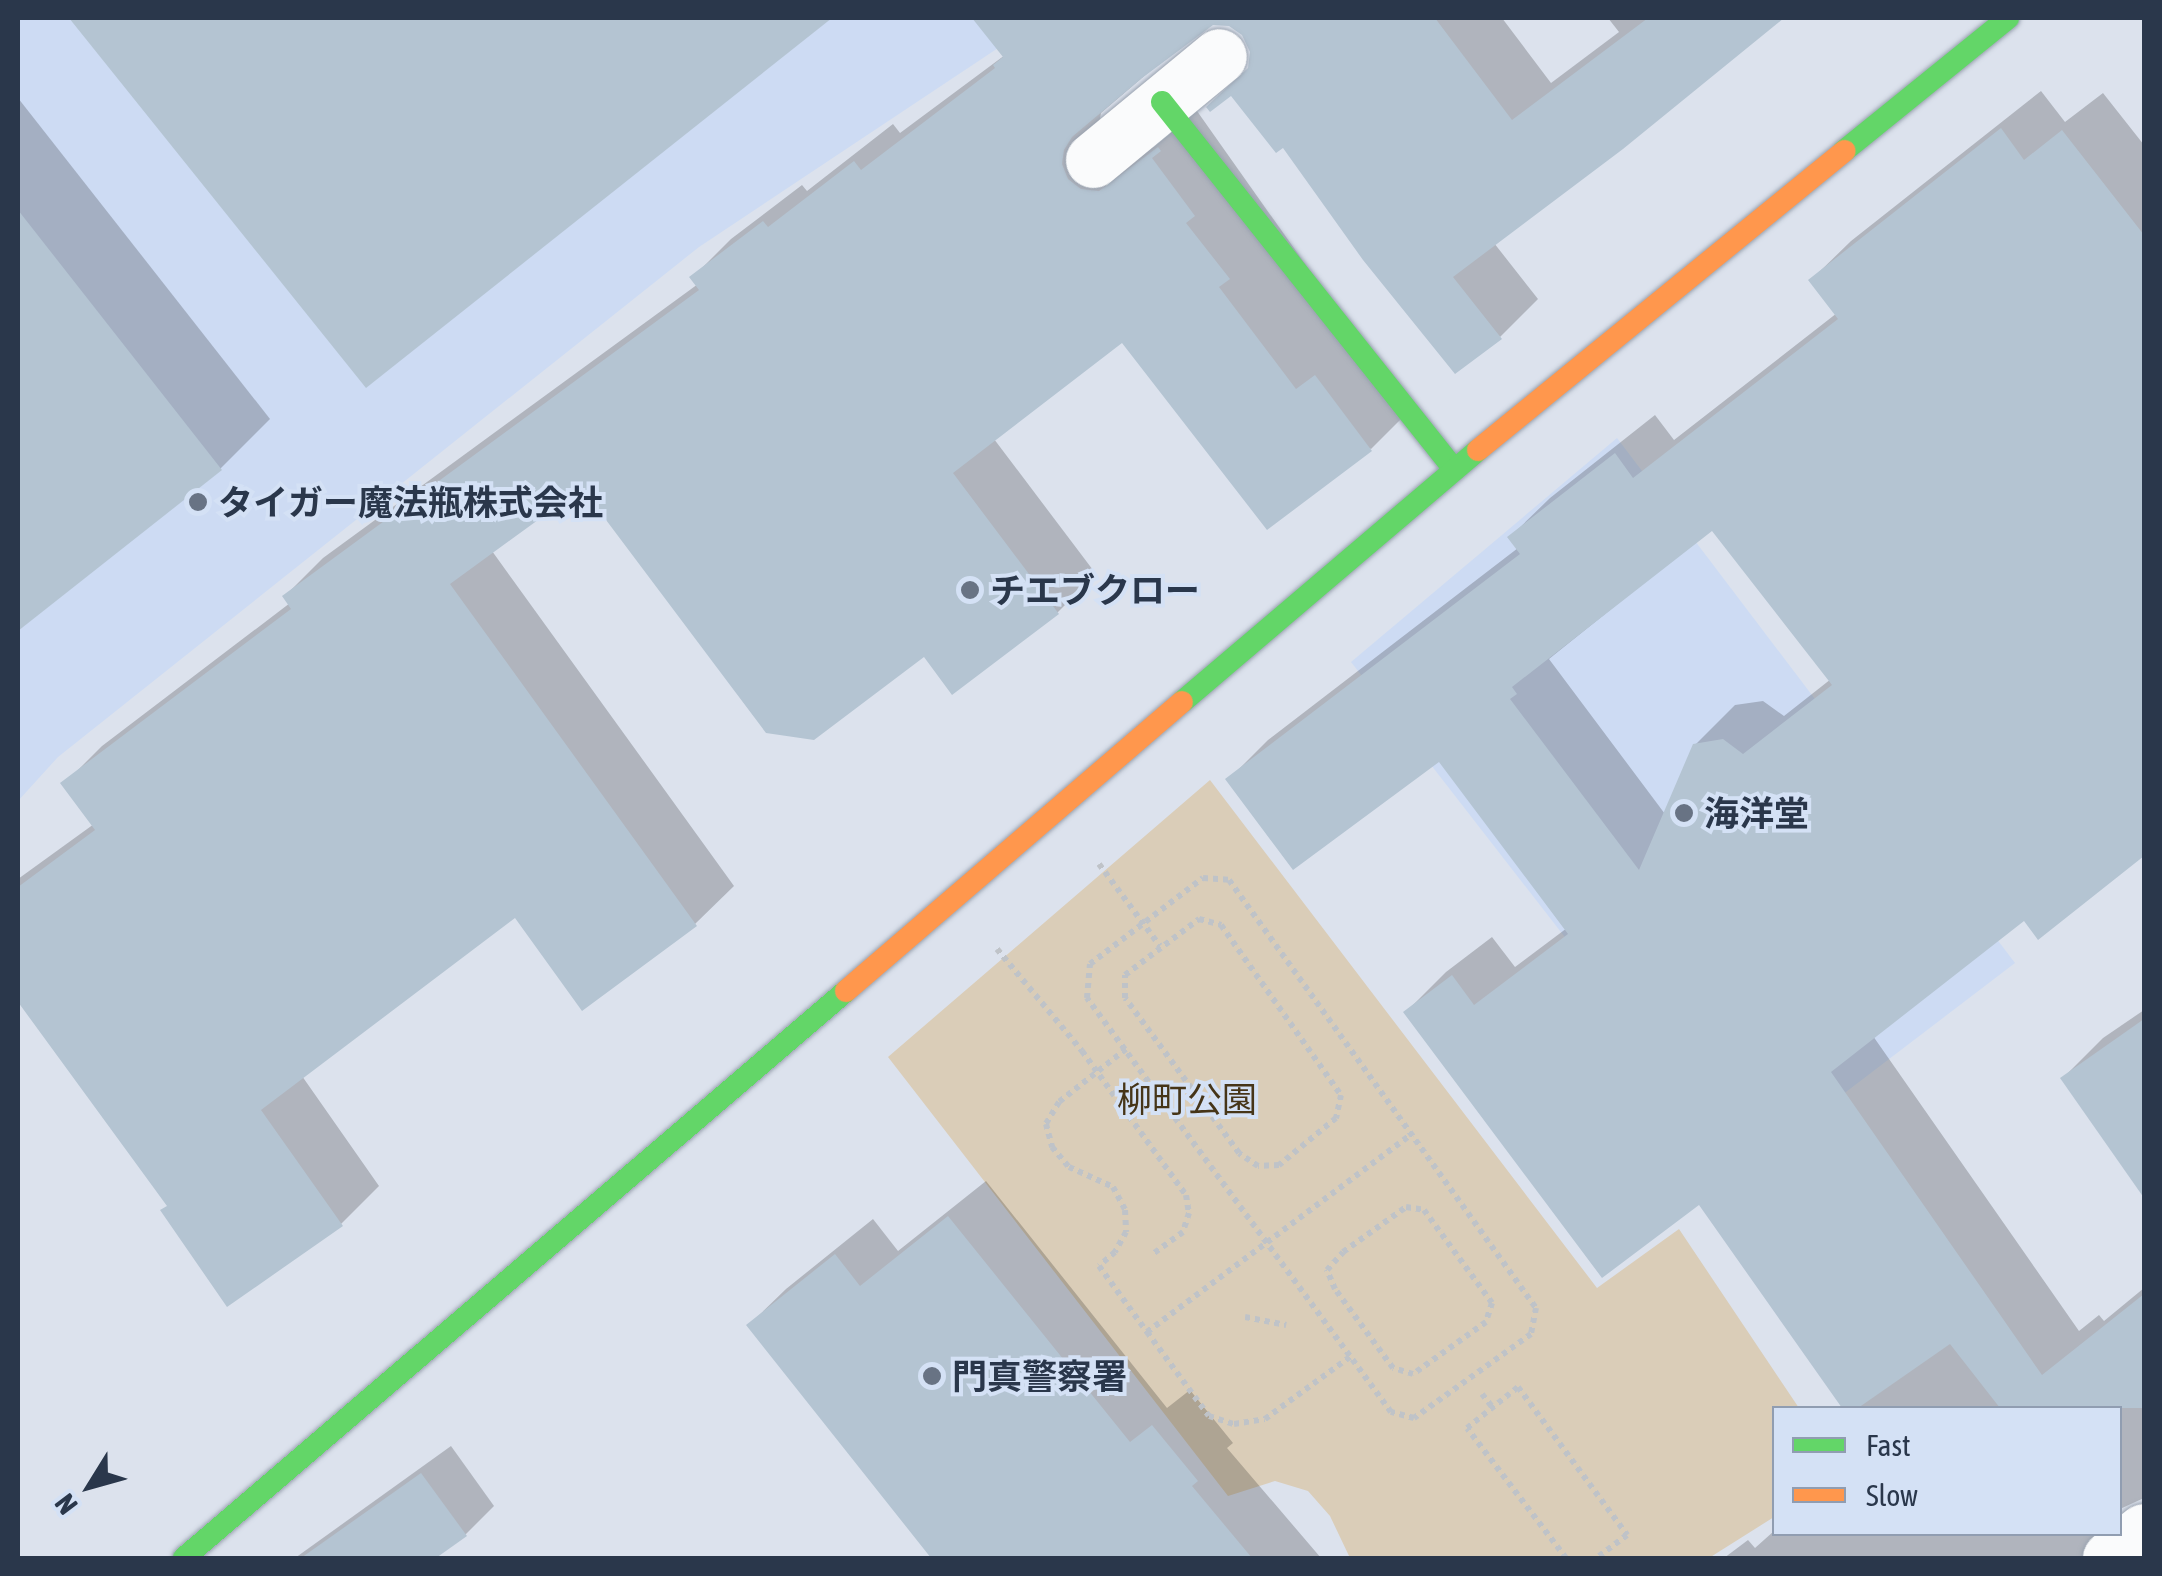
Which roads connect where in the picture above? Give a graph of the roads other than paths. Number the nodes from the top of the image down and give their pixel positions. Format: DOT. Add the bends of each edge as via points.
graph roads {
  1 [pos="2008,18"];
  2 [pos="1218,56"];
  3 [pos="1162,102"];
  4 [pos="1092,160"];
  5 [pos="1454,468"];
  6 [pos="2144,1531"];
  7 [pos="184,1558"];
  8 [pos="2110,1558"];
  1 -- 5 [label="street"];
  2 -- 3 [label="street"];
  3 -- 4 [label="street"];
  3 -- 5 [label="street"];
  5 -- 7 [label="street"];
  6 -- 8 [label="street"];
}
